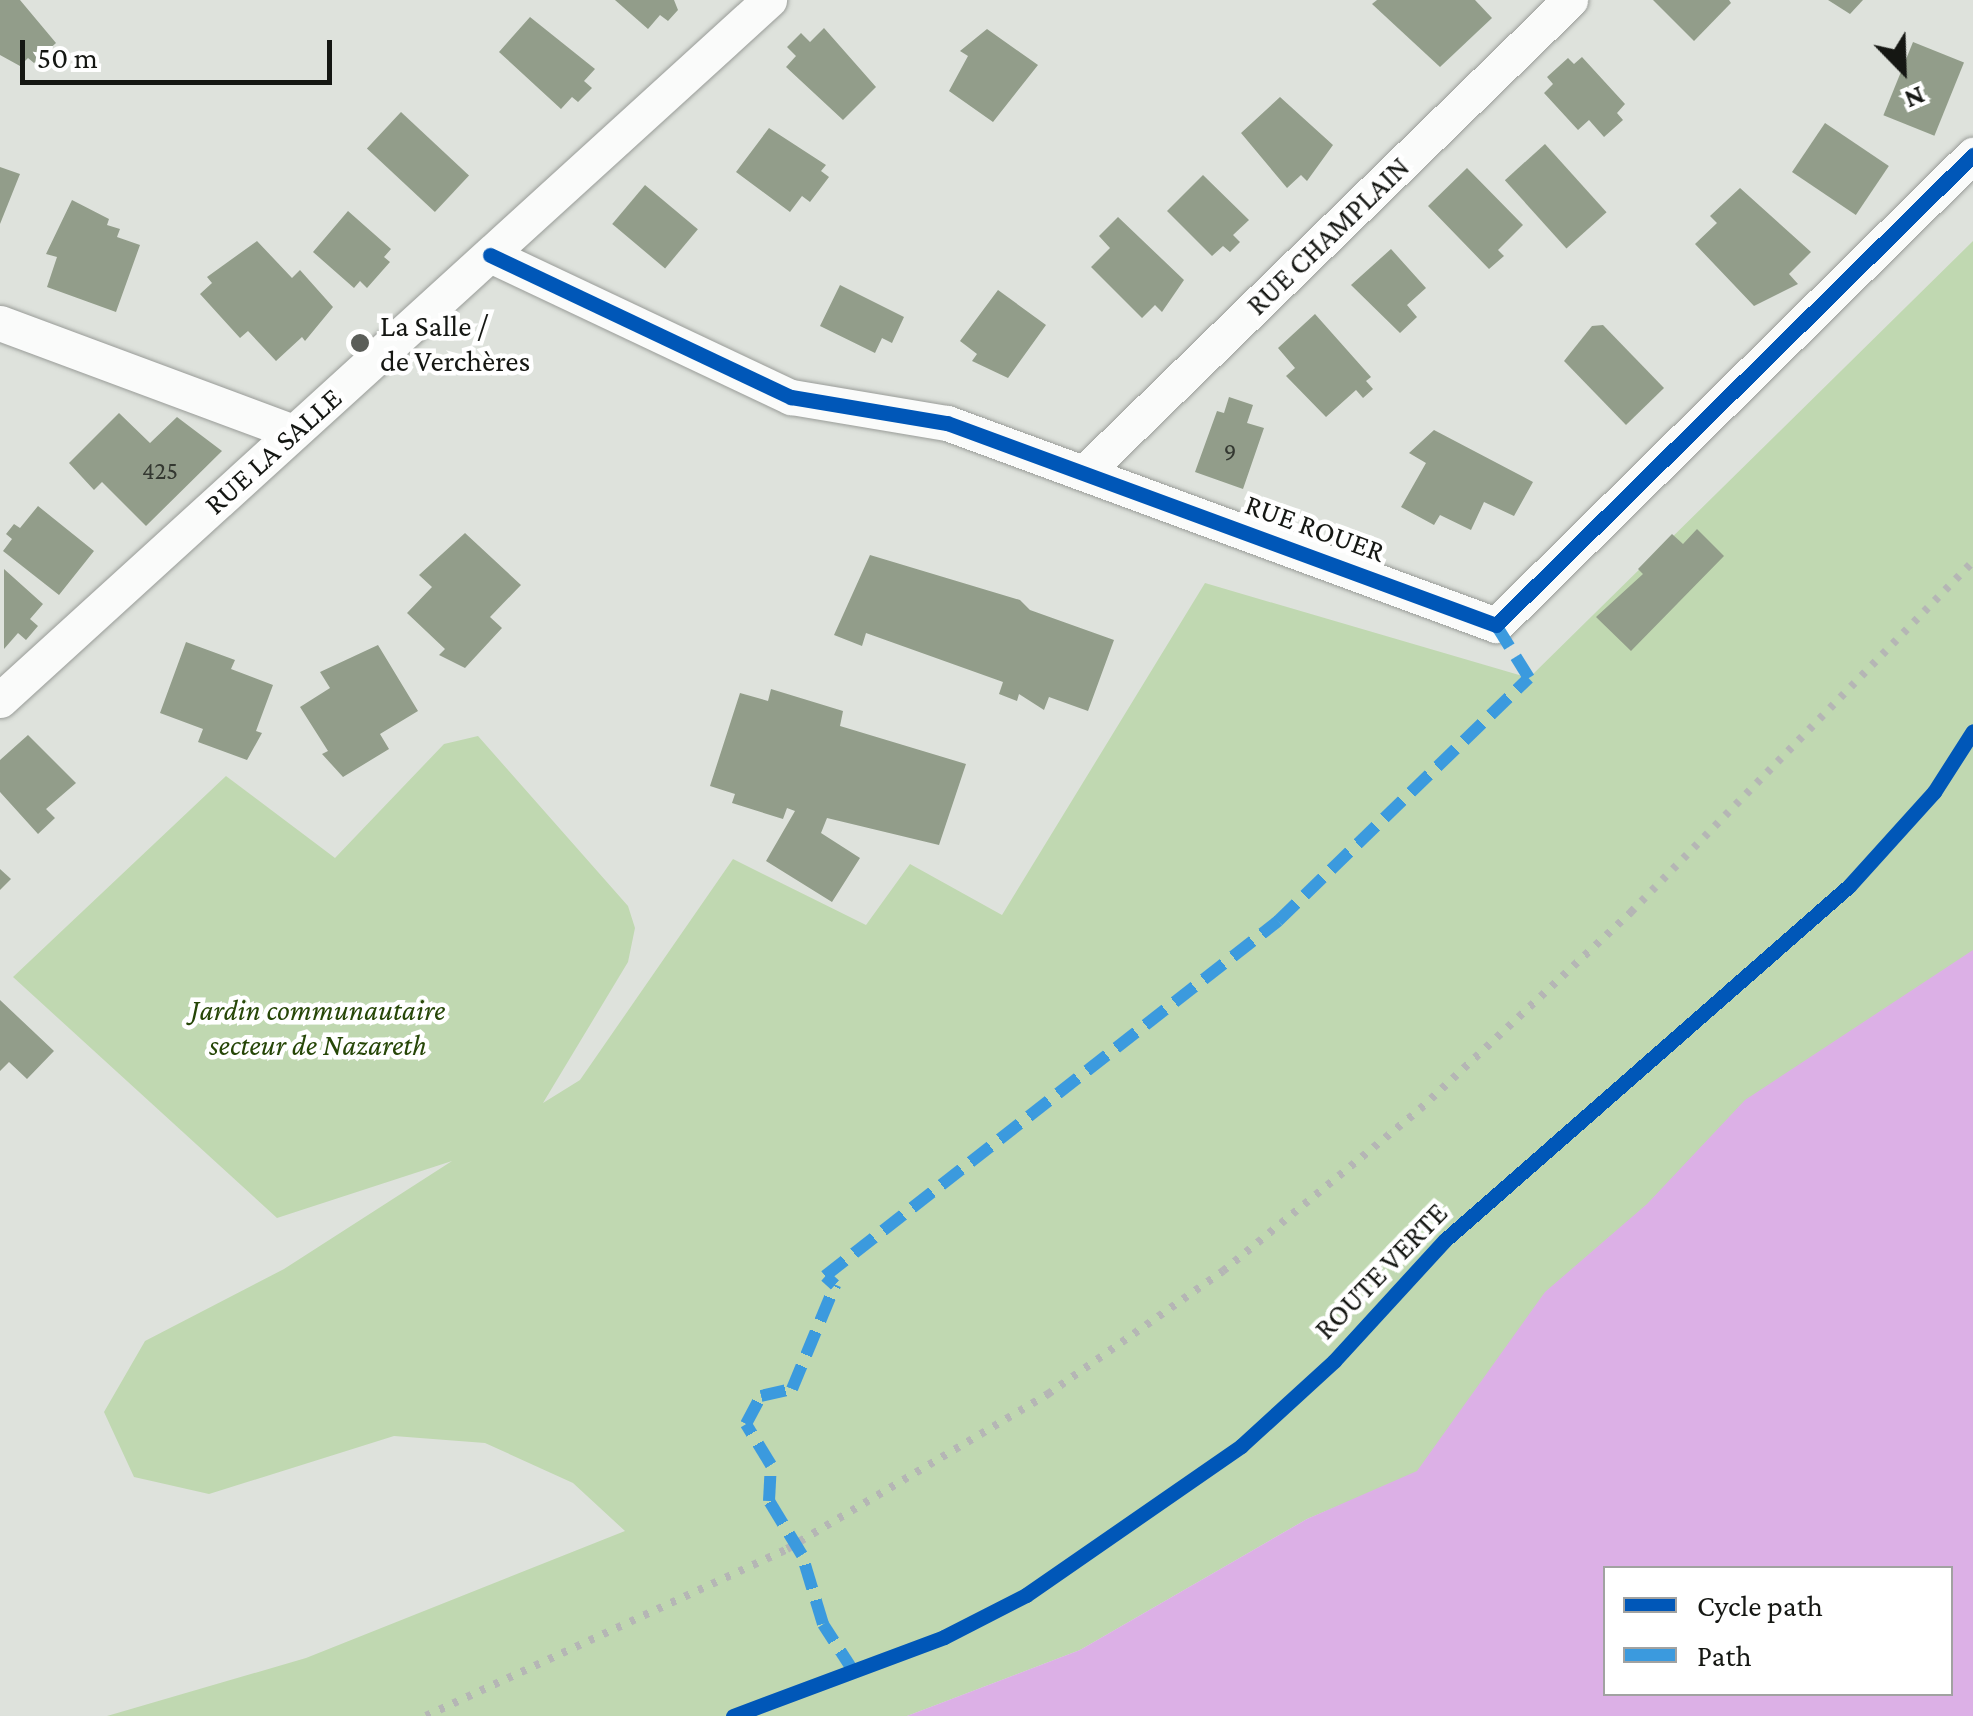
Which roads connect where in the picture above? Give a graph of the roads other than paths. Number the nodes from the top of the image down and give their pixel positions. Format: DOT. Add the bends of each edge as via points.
graph roads {
  1 [pos="769,0"];
  2 [pos="1570,0"];
  3 [pos="1973,155"];
  4 [pos="490,255"];
  5 [pos="0,322"];
  6 [pos="293,432"];
  7 [pos="1085,472"];
  8 [pos="0,700"];
  1 -- 4 [label="street, RUE LA SALLE"];
  2 -- 7 [label="street, RUE CHAMPLAIN"];
  3 -- 7 [label="street, RUE ROUER" via="1496,625"];
  4 -- 6 [label="street, RUE LA SALLE"];
  4 -- 7 [label="street, RUE ROUER" via="791,397 948,423"];
  5 -- 6 [label="street"];
  6 -- 8 [label="street, RUE LA SALLE"];
}
